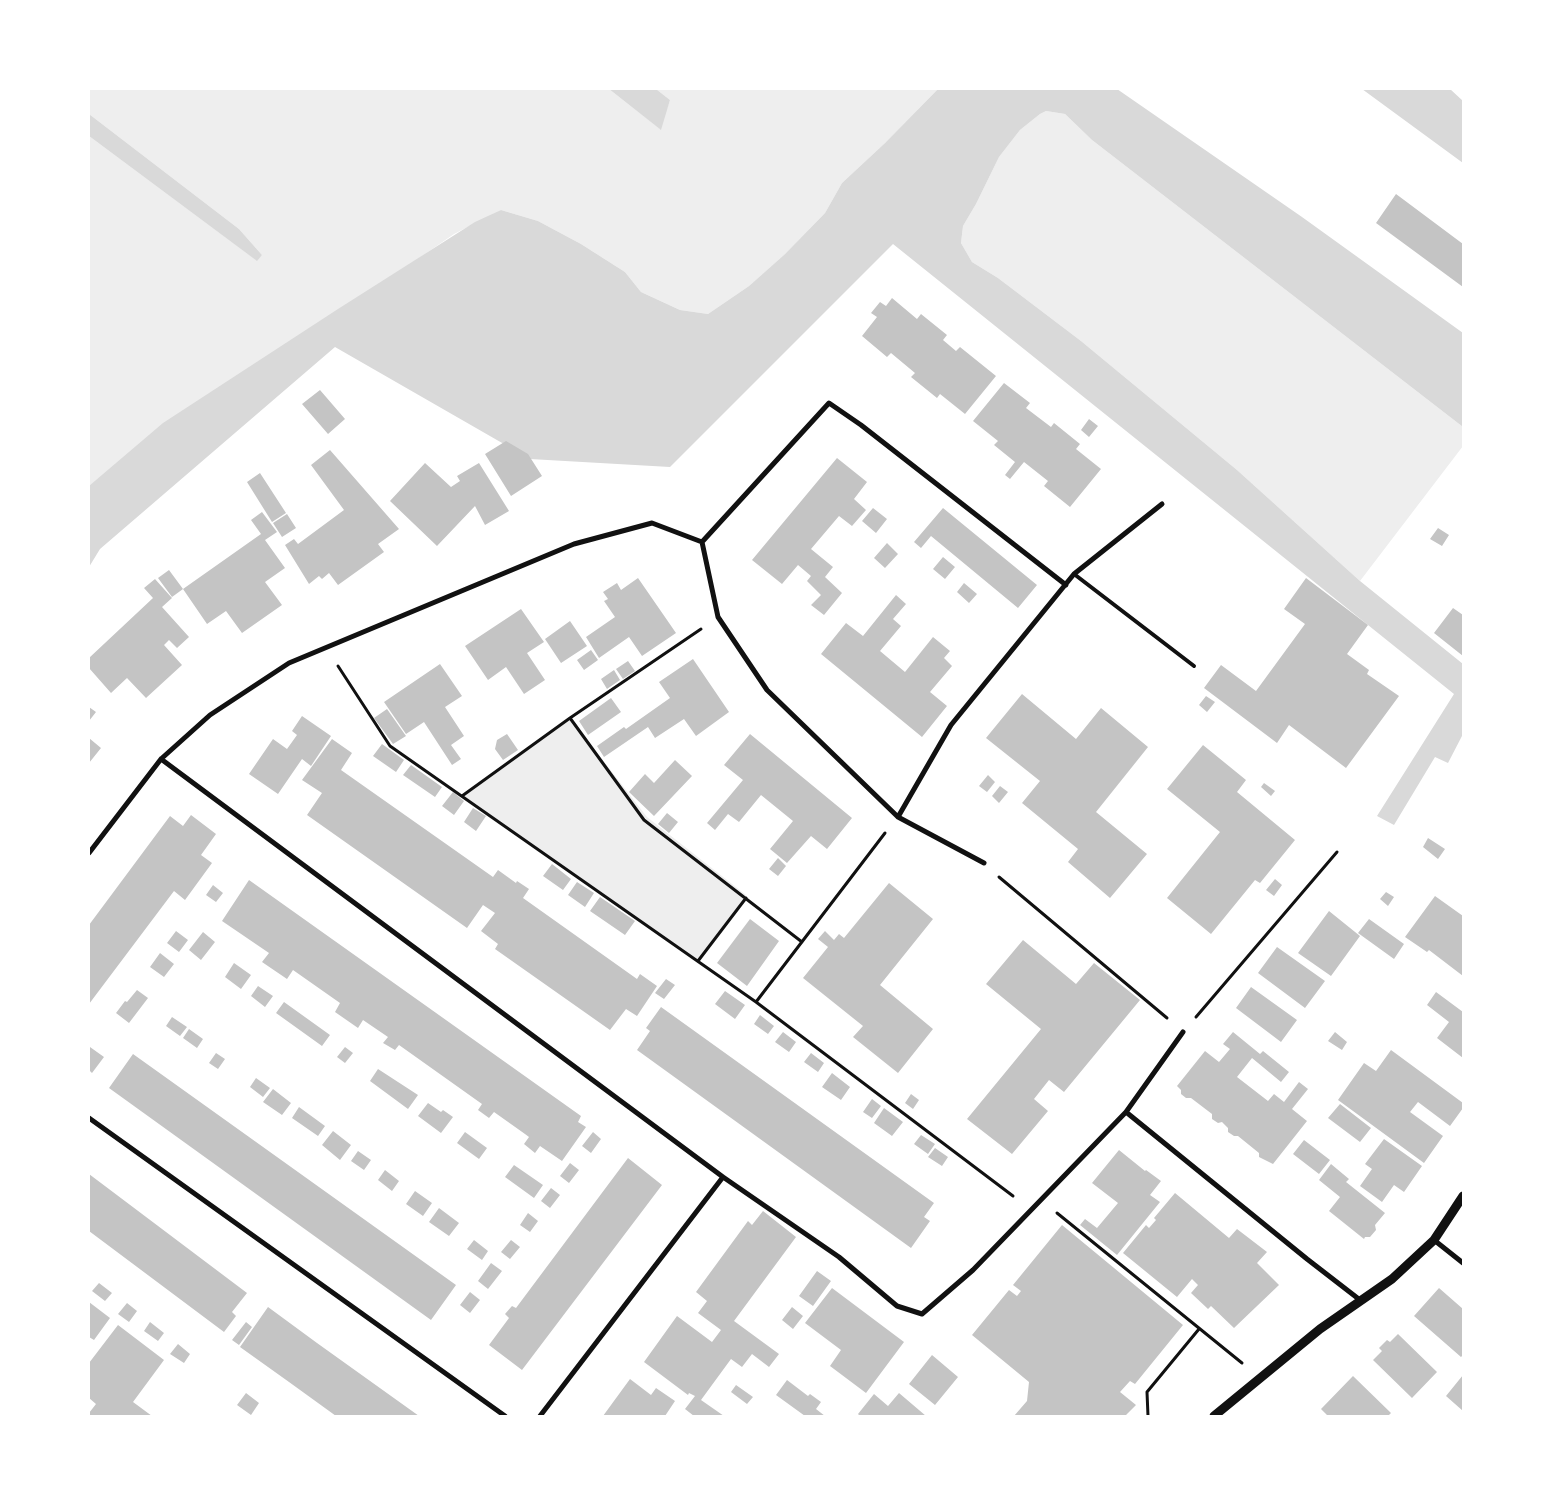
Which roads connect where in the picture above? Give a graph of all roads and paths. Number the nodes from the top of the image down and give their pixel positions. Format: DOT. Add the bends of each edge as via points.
graph roads {
  1 [pos="1162,504"];
  2 [pos="702,542"];
  3 [pos="1074,574"];
  4 [pos="1066,585"];
  5 [pos="718,617"];
  6 [pos="326,648"];
  7 [pos="1194,666"];
  8 [pos="570,718"];
  9 [pos="160,759"];
  10 [pos="462,796"];
  11 [pos="898,817"];
  12 [pos="1337,852"];
  13 [pos="89,853"];
  14 [pos="984,863"];
  15 [pos="746,898"];
  16 [pos="802,942"];
  17 [pos="698,961"];
  18 [pos="756,1002"];
  19 [pos="1184,1032"];
  20 [pos="1126,1112"];
  21 [pos="89,1118"];
  22 [pos="723,1177"];
  23 [pos="1463,1196"];
  24 [pos="1042,1200"];
  25 [pos="1031,1210"];
  26 [pos="1434,1240"];
  27 [pos="1463,1263"];
  28 [pos="1360,1300"];
  29 [pos="1199,1330"];
  30 [pos="1261,1378"];
  31 [pos="505,1416"];
  32 [pos="540,1416"];
  33 [pos="1148,1416"];
  34 [pos="1214,1416"];
  1 -- 3 [label="street"];
  2 -- 4 [label="street" via="829,403"];
  2 -- 5 [label="street"];
  2 -- 6 [label="street" via="652,523 574,544"];
  3 -- 4 [label="street"];
  3 -- 7 [label="lane"];
  4 -- 11 [label="street" via="951,725"];
  5 -- 8 [label="path"];
  5 -- 11 [label="street" via="767,690"];
  6 -- 9 [label="street" via="289,662 210,715"];
  6 -- 10 [label="path" via="390,746"];
  8 -- 10 [label="path"];
  8 -- 15 [label="path" via="644,820"];
  9 -- 13 [label="street"];
  9 -- 22 [label="street"];
  10 -- 17 [label="path"];
  11 -- 14 [label="street"];
  11 -- 16 [label="path"];
  12 -- 19 [label="path"];
  14 -- 19 [label="path"];
  15 -- 16 [label="path"];
  15 -- 17 [label="path"];
  16 -- 18 [label="path"];
  17 -- 18 [label="path"];
  18 -- 25 [label="path"];
  19 -- 20 [label="street"];
  20 -- 24 [label="street"];
  20 -- 28 [label="street"];
  21 -- 31 [label="street"];
  22 -- 25 [label="street" via="839,1257 897,1306 922,1314 972,1270"];
  22 -- 32 [label="street"];
  23 -- 26 [label="street"];
  24 -- 25 [label="street"];
  24 -- 29 [label="path"];
  26 -- 27 [label="street"];
  26 -- 28 [label="street" via="1392,1278"];
  28 -- 30 [label="street"];
  29 -- 30 [label="path"];
  29 -- 33 [label="path" via="1147,1392"];
  30 -- 34 [label="street"];
}
